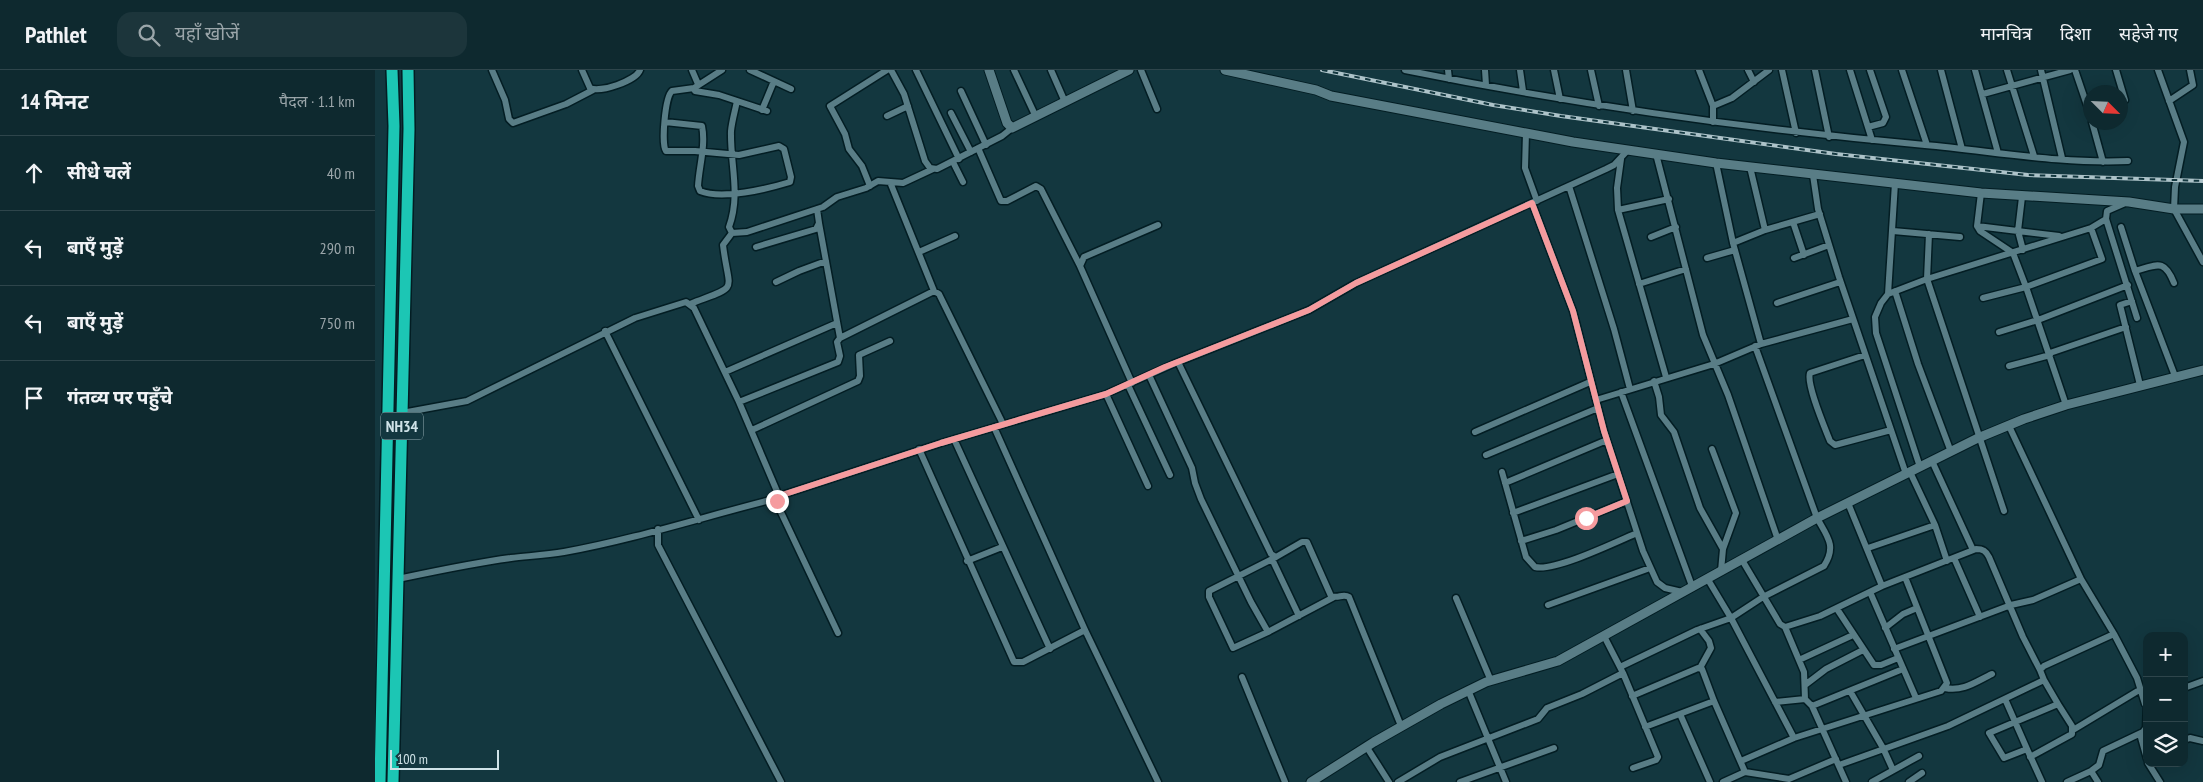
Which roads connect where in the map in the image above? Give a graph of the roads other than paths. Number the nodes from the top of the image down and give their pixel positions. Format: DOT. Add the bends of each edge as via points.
graph roads {
  1 [pos="392,70"];
  2 [pos="408,70"];
  3 [pos="492,70"];
  4 [pos="582,70"];
  5 [pos="640,70"];
  6 [pos="693,70"];
  7 [pos="722,70"];
  8 [pos="750,70"];
  9 [pos="887,70"];
  10 [pos="891,70"];
  11 [pos="916,70"];
  12 [pos="989,70"];
  13 [pos="1014,70"];
  14 [pos="1051,70"];
  15 [pos="1129,70"];
  16 [pos="1141,70"];
  17 [pos="1225,70"];
  18 [pos="1405,70"];
  19 [pos="1448,70"];
  20 [pos="1485,70"];
  21 [pos="1520,70"];
  22 [pos="1554,70"];
  23 [pos="1591,70"];
  24 [pos="1626,70"];
  25 [pos="1699,70"];
  26 [pos="1748,70"];
  27 [pos="1769,70"];
  28 [pos="1782,70"];
  29 [pos="1815,70"];
  30 [pos="1850,70"];
  31 [pos="1870,70"];
  32 [pos="1902,70"];
  33 [pos="1941,70"];
  34 [pos="1975,70"];
  35 [pos="2007,70"];
  36 [pos="2041,70"];
  37 [pos="2070,70"];
  38 [pos="2075,70"];
  39 [pos="2116,70"];
  40 [pos="2158,70"];
  41 [pos="2190,70"];
  42 [pos="2044,78"];
  43 [pos="1449,79"];
  44 [pos="774,81"];
  45 [pos="1754,82"];
  46 [pos="1486,85"];
  47 [pos="2120,85"];
  48 [pos="696,86"];
  49 [pos="2012,87"];
  50 [pos="791,89"];
  51 [pos="593,90"];
  52 [pos="961,91"];
  53 [pos="1523,91"];
  54 [pos="1983,94"];
  55 [pos="2083,94"];
  56 [pos="1560,99"];
  57 [pos="737,101"];
  58 [pos="2169,101"];
  59 [pos="1065,102"];
  60 [pos="908,106"];
  61 [pos="1599,106"];
  62 [pos="1713,106"];
  63 [pos="1157,109"];
  64 [pos="1633,111"];
  65 [pos="951,113"];
  66 [pos="887,116"];
  67 [pos="1036,117"];
  68 [pos="665,122"];
  69 [pos="1713,122"];
  70 [pos="1868,127"];
  71 [pos="1012,128"];
  72 [pos="2094,130"];
  73 [pos="1526,133"];
  74 [pos="1796,133"];
  75 [pos="1829,136"];
  76 [pos="1872,140"];
  77 [pos="986,145"];
  78 [pos="1927,145"];
  79 [pos="978,148"];
  80 [pos="1962,149"];
  81 [pos="1628,150"];
  82 [pos="701,152"];
  83 [pos="971,152"];
  84 [pos="1998,153"];
  85 [pos="1656,154"];
  86 [pos="733,155"];
  87 [pos="2034,156"];
  88 [pos="2061,158"];
  89 [pos="1621,159"];
  90 [pos="956,160"];
  91 [pos="2128,161"];
  92 [pos="2103,162"];
  93 [pos="1716,164"];
  94 [pos="1750,167"];
  95 [pos="933,169"];
  96 [pos="1813,175"];
  97 [pos="891,182"];
  98 [pos="963,182"];
  99 [pos="1895,183"];
  100 [pos="871,186"];
  101 [pos="1569,186"];
  102 [pos="736,193"];
  103 [pos="1981,193"];
  104 [pos="2022,197"];
  105 [pos="1669,199"];
  106 [pos="1535,202"];
  107 [pos="2129,202"];
  108 [pos="817,209"];
  109 [pos="2174,209"];
  110 [pos="2203,209"];
  111 [pos="1618,210"];
  112 [pos="1820,214"];
  113 [pos="2106,219"];
  114 [pos="1793,222"];
  115 [pos="819,223"];
  116 [pos="1158,225"];
  117 [pos="1977,226"];
  118 [pos="1676,227"];
  119 [pos="2121,227"];
  120 [pos="2091,228"];
  121 [pos="1765,230"];
  122 [pos="1893,231"];
  123 [pos="2018,231"];
  124 [pos="732,233"];
  125 [pos="1929,234"];
  126 [pos="955,236"];
  127 [pos="1651,237"];
  128 [pos="1960,237"];
  129 [pos="2062,237"];
  130 [pos="1829,245"];
  131 [pos="1734,246"];
  132 [pos="756,247"];
  133 [pos="2199,247"];
  134 [pos="2023,250"];
  135 [pos="919,252"];
  136 [pos="2013,253"];
  137 [pos="1803,255"];
  138 [pos="1707,258"];
  139 [pos="1793,258"];
  140 [pos="826,261"];
  141 [pos="2203,262"];
  142 [pos="1080,266"];
  143 [pos="1686,270"];
  144 [pos="2135,272"];
  145 [pos="1927,280"];
  146 [pos="776,282"];
  147 [pos="1841,282"];
  148 [pos="2174,283"];
  149 [pos="1639,284"];
  150 [pos="2128,284"];
  151 [pos="2027,286"];
  152 [pos="934,291"];
  153 [pos="1895,291"];
  154 [pos="1888,294"];
  155 [pos="1983,298"];
  156 [pos="2132,301"];
  157 [pos="1777,303"];
  158 [pos="691,304"];
  159 [pos="2137,318"];
  160 [pos="1853,319"];
  161 [pos="2038,320"];
  162 [pos="837,323"];
  163 [pos="2125,327"];
  164 [pos="605,331"];
  165 [pos="1999,332"];
  166 [pos="840,338"];
  167 [pos="890,341"];
  168 [pos="1758,345"];
  169 [pos="2050,354"];
  170 [pos="1865,355"];
  171 [pos="1178,362"];
  172 [pos="1714,364"];
  173 [pos="2009,366"];
  174 [pos="2203,370"];
  175 [pos="725,372"];
  176 [pos="1149,375"];
  177 [pos="2175,376"];
  178 [pos="1666,378"];
  179 [pos="1654,381"];
  180 [pos="1590,382"];
  181 [pos="1130,384"];
  182 [pos="2140,385"];
  183 [pos="1629,389"];
  184 [pos="1621,392"];
  185 [pos="1106,394"];
  186 [pos="1596,400"];
  187 [pos="739,402"];
  188 [pos="2066,405"];
  189 [pos="1598,408"];
  190 [pos="402,413"];
  191 [pos="1003,424"];
  192 [pos="2009,426"];
  193 [pos="995,427"];
  194 [pos="752,430"];
  195 [pos="1891,430"];
  196 [pos="1475,432"];
  197 [pos="1978,438"];
  198 [pos="954,439"];
  199 [pos="1607,440"];
  200 [pos="919,449"];
  201 [pos="1712,449"];
  202 [pos="1951,452"];
  203 [pos="1486,455"];
  204 [pos="1932,461"];
  205 [pos="1920,467"];
  206 [pos="1502,472"];
  207 [pos="1908,473"];
  208 [pos="1618,474"];
  209 [pos="1170,475"];
  210 [pos="1505,483"];
  211 [pos="1148,486"];
  212 [pos="779,497"];
  213 [pos="1627,501"];
  214 [pos="1848,502"];
  215 [pos="2004,511"];
  216 [pos="1513,513"];
  217 [pos="1817,518"];
  218 [pos="699,520"];
  219 [pos="1935,525"];
  220 [pos="658,529"];
  221 [pos="1637,533"];
  222 [pos="1778,540"];
  223 [pos="1521,541"];
  224 [pos="1002,547"];
  225 [pos="1868,548"];
  226 [pos="1723,549"];
  227 [pos="1973,550"];
  228 [pos="1274,558"];
  229 [pos="1954,558"];
  230 [pos="1742,560"];
  231 [pos="967,561"];
  232 [pos="1947,561"];
  233 [pos="1650,568"];
  234 [pos="1721,571"];
  235 [pos="1238,576"];
  236 [pos="1905,576"];
  237 [pos="1707,578"];
  238 [pos="398,579"];
  239 [pos="2081,579"];
  240 [pos="1692,586"];
  241 [pos="1882,586"];
  242 [pos="379,587"];
  243 [pos="1682,592"];
  244 [pos="1870,592"];
  245 [pos="1334,597"];
  246 [pos="1763,597"];
  247 [pos="1456,598"];
  248 [pos="1548,605"];
  249 [pos="2011,605"];
  250 [pos="1917,608"];
  251 [pos="1837,609"];
  252 [pos="1299,616"];
  253 [pos="1980,617"];
  254 [pos="1731,618"];
  255 [pos="1785,627"];
  256 [pos="1885,628"];
  257 [pos="1700,629"];
  258 [pos="1085,630"];
  259 [pos="1268,632"];
  260 [pos="838,633"];
  261 [pos="2114,634"];
  262 [pos="1853,635"];
  263 [pos="1604,636"];
  264 [pos="1928,636"];
  265 [pos="1050,649"];
  266 [pos="1894,649"];
  267 [pos="1863,650"];
  268 [pos="1898,658"];
  269 [pos="1799,660"];
  270 [pos="1700,668"];
  271 [pos="1903,669"];
  272 [pos="1621,670"];
  273 [pos="2040,670"];
  274 [pos="1992,674"];
  275 [pos="1242,677"];
  276 [pos="2044,680"];
  277 [pos="2203,680"];
  278 [pos="1491,681"];
  279 [pos="1805,685"];
  280 [pos="2188,686"];
  281 [pos="1945,688"];
  282 [pos="2141,689"];
  283 [pos="1468,690"];
  284 [pos="1851,691"];
  285 [pos="2143,695"];
  286 [pos="1632,696"];
  287 [pos="1916,698"];
  288 [pos="1805,699"];
  289 [pos="2005,699"];
  290 [pos="1714,701"];
  291 [pos="1775,702"];
  292 [pos="2058,704"];
  293 [pos="1812,706"];
  294 [pos="1680,714"];
  295 [pos="1864,717"];
  296 [pos="2014,721"];
  297 [pos="2146,722"];
  298 [pos="1401,726"];
  299 [pos="1645,727"];
  300 [pos="1822,728"];
  301 [pos="2073,730"];
  302 [pos="2140,734"];
  303 [pos="1487,737"];
  304 [pos="1794,738"];
  305 [pos="2188,739"];
  306 [pos="2203,742"];
  307 [pos="2143,745"];
  308 [pos="1366,746"];
  309 [pos="1554,748"];
  310 [pos="1883,748"];
  311 [pos="2027,750"];
  312 [pos="1919,756"];
  313 [pos="2030,757"];
  314 [pos="1741,761"];
  315 [pos="1837,762"];
  316 [pos="1500,767"];
  317 [pos="2151,767"];
  318 [pos="1633,768"];
  319 [pos="1893,770"];
  320 [pos="2091,771"];
  321 [pos="1745,772"];
  322 [pos="1922,774"];
  323 [pos="380,782"];
  324 [pos="393,782"];
  325 [pos="781,782"];
  326 [pos="1158,782"];
  327 [pos="1285,782"];
  328 [pos="1311,782"];
  329 [pos="1389,782"];
  330 [pos="1398,782"];
  331 [pos="1460,782"];
  332 [pos="1506,782"];
  333 [pos="1710,782"];
  334 [pos="1723,782"];
  335 [pos="1846,782"];
  336 [pos="1873,782"];
  337 [pos="1909,782"];
  338 [pos="2042,782"];
  339 [pos="2067,782"];
  340 [pos="2098,782"];
  341 [pos="2160,782"];
  1 -- 242 [label="highway, NH34" via="394,126"];
  2 -- 190 [label="highway, NH34"];
  3 -- 51 [label="street" via="505,100 509,120 513,123 566,104"];
  4 -- 51 [label="street"];
  5 -- 51 [label="street" via="634,78"];
  6 -- 48 [label="street"];
  7 -- 48 [label="street"];
  8 -- 44 [label="street"];
  9 -- 100 [label="street" via="829,106"];
  10 -- 60 [label="street"];
  11 -- 90 [label="street"];
  12 -- 71 [label="street" via="1007,123"];
  13 -- 67 [label="street"];
  14 -- 59 [label="street"];
  15 -- 59 [label="street"];
  16 -- 63 [label="street"];
  17 -- 73 [label="street" via="1331,96"];
  18 -- 43 [label="street"];
  19 -- 43 [label="street"];
  20 -- 46 [label="street"];
  21 -- 53 [label="street"];
  22 -- 56 [label="street"];
  23 -- 61 [label="street"];
  24 -- 64 [label="street"];
  25 -- 62 [label="street"];
  26 -- 45 [label="street"];
  27 -- 45 [label="street"];
  28 -- 74 [label="street"];
  29 -- 75 [label="street"];
  30 -- 70 [label="street"];
  31 -- 70 [label="street" via="1886,117 1883,123"];
  32 -- 78 [label="street"];
  33 -- 80 [label="street"];
  34 -- 54 [label="street"];
  35 -- 49 [label="street"];
  36 -- 42 [label="street"];
  37 -- 42 [label="street"];
  38 -- 55 [label="street"];
  39 -- 47 [label="street"];
  40 -- 58 [label="street"];
  41 -- 58 [label="street" via="2193,85"];
  42 -- 49 [label="street"];
  42 -- 88 [label="street"];
  43 -- 46 [label="street"];
  44 -- 50 [label="street"];
  44 -- 57 [label="street" via="764,110"];
  45 -- 62 [label="street" via="1728,101"];
  46 -- 53 [label="street"];
  48 -- 57 [label="street" via="695,91 719,94"];
  48 -- 68 [label="street" via="669,93"];
  49 -- 54 [label="street"];
  49 -- 87 [label="street"];
  52 -- 77 [label="street"];
  53 -- 56 [label="street"];
  54 -- 84 [label="street"];
  56 -- 61 [label="street"];
  57 -- 86 [label="street" via="731,132"];
  58 -- 109 [label="street" via="2184,142"];
  59 -- 67 [label="street"];
  60 -- 66 [label="street"];
  60 -- 95 [label="street" via="925,161"];
  61 -- 64 [label="street"];
  62 -- 69 [label="street"];
  64 -- 69 [label="street"];
  65 -- 83 [label="street"];
  67 -- 71 [label="street"];
  68 -- 82 [label="street" via="702,126"];
  68 -- 82 [label="street" via="665,150"];
  69 -- 74 [label="street"];
  70 -- 76 [label="street"];
  71 -- 77 [label="street"];
  72 -- 92 [label="street"];
  73 -- 81 [label="street"];
  73 -- 106 [label="street" via="1524,160"];
  74 -- 75 [label="street"];
  75 -- 76 [label="street"];
  76 -- 78 [label="street"];
  77 -- 79 [label="street"];
  78 -- 80 [label="street"];
  79 -- 83 [label="street"];
  79 -- 142 [label="street" via="1001,201 1036,186 1041,188"];
  80 -- 84 [label="street"];
  81 -- 85 [label="street"];
  81 -- 89 [label="street"];
  82 -- 86 [label="street"];
  82 -- 102 [label="street" via="699,191"];
  83 -- 90 [label="street"];
  84 -- 87 [label="street"];
  85 -- 93 [label="street"];
  85 -- 105 [label="street"];
  86 -- 102 [label="street"];
  86 -- 102 [label="street" via="781,146 791,178 788,183"];
  87 -- 88 [label="street"];
  88 -- 92 [label="street"];
  89 -- 101 [label="street"];
  89 -- 111 [label="street"];
  90 -- 95 [label="street"];
  90 -- 98 [label="street"];
  91 -- 92 [label="street"];
  93 -- 94 [label="street"];
  93 -- 131 [label="street"];
  94 -- 96 [label="street"];
  94 -- 121 [label="street"];
  95 -- 97 [label="street" via="903,183"];
  96 -- 99 [label="street"];
  96 -- 112 [label="street"];
  97 -- 100 [label="street" via="881,181"];
  97 -- 135 [label="street"];
  99 -- 103 [label="street"];
  99 -- 122 [label="street"];
  100 -- 108 [label="street" via="845,193"];
  101 -- 106 [label="street"];
  101 -- 183 [label="street" via="1614,329"];
  102 -- 124 [label="street" via="729,227"];
  103 -- 104 [label="street"];
  103 -- 117 [label="street"];
  104 -- 107 [label="street"];
  104 -- 123 [label="street"];
  105 -- 111 [label="street"];
  105 -- 118 [label="street"];
  106 -- 171 [label="street" via="1356,283 1309,310"];
  106 -- 180 [label="street" via="1573,311"];
  107 -- 109 [label="street"];
  107 -- 113 [label="street" via="2107,211"];
  108 -- 115 [label="street"];
  108 -- 124 [label="street" via="747,232"];
  109 -- 110 [label="street"];
  109 -- 133 [label="street"];
  111 -- 149 [label="street"];
  112 -- 114 [label="street"];
  112 -- 130 [label="street"];
  113 -- 120 [label="street"];
  113 -- 150 [label="street"];
  114 -- 121 [label="street"];
  114 -- 137 [label="street"];
  115 -- 132 [label="street" via="816,229"];
  115 -- 140 [label="street"];
  116 -- 142 [label="street" via="1084,257"];
  117 -- 123 [label="street"];
  117 -- 136 [label="street"];
  118 -- 127 [label="street"];
  118 -- 143 [label="street"];
  119 -- 144 [label="street"];
  120 -- 129 [label="street"];
  120 -- 151 [label="street" via="2101,259"];
  121 -- 131 [label="street"];
  122 -- 125 [label="street"];
  122 -- 154 [label="street"];
  123 -- 129 [label="street"];
  123 -- 134 [label="street"];
  124 -- 158 [label="street" via="723,245 729,286 723,292"];
  125 -- 128 [label="street"];
  125 -- 145 [label="street"];
  126 -- 135 [label="street"];
  129 -- 134 [label="street"];
  130 -- 137 [label="street"];
  130 -- 147 [label="street"];
  131 -- 138 [label="street"];
  131 -- 168 [label="street"];
  133 -- 141 [label="street"];
  134 -- 136 [label="street"];
  135 -- 152 [label="street"];
  136 -- 145 [label="street"];
  136 -- 151 [label="street"];
  137 -- 139 [label="street"];
  140 -- 146 [label="street"];
  140 -- 162 [label="street"];
  142 -- 181 [label="street"];
  143 -- 149 [label="street"];
  143 -- 172 [label="street"];
  144 -- 148 [label="street" via="2163,265"];
  144 -- 177 [label="street"];
  145 -- 153 [label="street"];
  145 -- 197 [label="street"];
  147 -- 157 [label="street"];
  147 -- 160 [label="street"];
  149 -- 178 [label="street"];
  150 -- 156 [label="street"];
  150 -- 161 [label="street"];
  151 -- 155 [label="street"];
  151 -- 161 [label="street"];
  152 -- 166 [label="street"];
  152 -- 191 [label="street" via="939,294"];
  153 -- 154 [label="street"];
  153 -- 202 [label="street"];
  154 -- 205 [label="street" via="1875,317 1876,333"];
  156 -- 159 [label="street"];
  156 -- 163 [label="street" via="2120,305"];
  158 -- 164 [label="street" via="680,303 652,311"];
  158 -- 175 [label="street"];
  160 -- 168 [label="street"];
  160 -- 170 [label="street"];
  161 -- 165 [label="street"];
  161 -- 169 [label="street"];
  162 -- 166 [label="street"];
  162 -- 175 [label="street"];
  163 -- 169 [label="street"];
  163 -- 182 [label="street"];
  164 -- 190 [label="street" via="467,402"];
  164 -- 218 [label="street"];
  166 -- 187 [label="street" via="837,342 838,362"];
  167 -- 194 [label="street" via="859,355 861,376 858,382"];
  168 -- 172 [label="street"];
  168 -- 217 [label="street"];
  169 -- 173 [label="street"];
  169 -- 188 [label="street"];
  170 -- 195 [label="street"];
  170 -- 195 [label="street" via="1811,372 1811,386 1828,435 1835,445"];
  171 -- 176 [label="street"];
  171 -- 228 [label="street"];
  172 -- 178 [label="street"];
  172 -- 222 [label="street" via="1729,396"];
  174 -- 177 [label="street"];
  175 -- 187 [label="street"];
  176 -- 181 [label="street"];
  176 -- 235 [label="street" via="1192,468 1201,499"];
  177 -- 182 [label="street"];
  178 -- 179 [label="street"];
  179 -- 183 [label="street"];
  179 -- 226 [label="street" via="1661,415 1676,438 1704,517"];
  180 -- 186 [label="street"];
  180 -- 196 [label="street"];
  181 -- 185 [label="street"];
  181 -- 209 [label="street"];
  182 -- 188 [label="street"];
  183 -- 184 [label="street"];
  184 -- 186 [label="street"];
  184 -- 240 [label="street"];
  185 -- 191 [label="street"];
  185 -- 211 [label="street"];
  186 -- 189 [label="street"];
  187 -- 194 [label="street"];
  188 -- 192 [label="street"];
  189 -- 199 [label="street"];
  189 -- 203 [label="street"];
  190 -- 238 [label="highway, NH34"];
  191 -- 193 [label="street"];
  192 -- 197 [label="street"];
  192 -- 239 [label="street"];
  193 -- 198 [label="street"];
  193 -- 258 [label="street"];
  194 -- 212 [label="street"];
  195 -- 207 [label="street"];
  197 -- 202 [label="street"];
  197 -- 215 [label="street"];
  198 -- 200 [label="street"];
  198 -- 224 [label="street"];
  199 -- 208 [label="street"];
  199 -- 210 [label="street"];
  200 -- 212 [label="street"];
  200 -- 231 [label="street"];
  201 -- 226 [label="street" via="1736,513"];
  202 -- 204 [label="street"];
  204 -- 205 [label="street"];
  204 -- 227 [label="street"];
  205 -- 207 [label="street"];
  206 -- 210 [label="street"];
  207 -- 214 [label="street"];
  207 -- 219 [label="street"];
  208 -- 213 [label="street"];
  208 -- 216 [label="street"];
  210 -- 216 [label="street"];
  212 -- 218 [label="street"];
  212 -- 260 [label="street" via="778,506"];
  213 -- 221 [label="street"];
  213 -- 223 [label="street"];
  214 -- 217 [label="street"];
  214 -- 225 [label="street"];
  216 -- 223 [label="street"];
  217 -- 222 [label="street"];
  217 -- 246 [label="street" via="1831,547 1830,557 1824,566"];
  218 -- 220 [label="street"];
  219 -- 225 [label="street"];
  219 -- 232 [label="street"];
  220 -- 238 [label="street" via="562,552 477,563"];
  220 -- 325 [label="street" via="658,544"];
  221 -- 223 [label="street" via="1545,568 1531,565"];
  221 -- 233 [label="street"];
  222 -- 230 [label="street"];
  224 -- 231 [label="street"];
  224 -- 265 [label="street"];
  225 -- 241 [label="street"];
  226 -- 234 [label="street"];
  227 -- 229 [label="street"];
  227 -- 249 [label="street" via="1986,551"];
  228 -- 235 [label="street"];
  228 -- 245 [label="street" via="1307,542"];
  228 -- 252 [label="street"];
  229 -- 232 [label="street"];
  229 -- 253 [label="street"];
  230 -- 234 [label="street"];
  230 -- 246 [label="street"];
  231 -- 265 [label="street" via="1014,662 1023,662"];
  232 -- 236 [label="street"];
  233 -- 243 [label="street" via="1661,586"];
  233 -- 248 [label="street"];
  234 -- 237 [label="street"];
  235 -- 259 [label="street"];
  235 -- 259 [label="street" via="1211,589 1209,594 1231,646 1237,647"];
  236 -- 241 [label="street"];
  236 -- 250 [label="street"];
  237 -- 240 [label="street"];
  237 -- 254 [label="street"];
  238 -- 324 [label="highway, NH34"];
  239 -- 249 [label="street" via="2033,600"];
  239 -- 261 [label="street"];
  240 -- 243 [label="street"];
  241 -- 244 [label="street"];
  242 -- 323 [label="highway, NH34"];
  243 -- 263 [label="street"];
  244 -- 251 [label="street"];
  244 -- 256 [label="street"];
  245 -- 252 [label="street"];
  245 -- 298 [label="street" via="1345,595 1351,600"];
  246 -- 254 [label="street"];
  246 -- 255 [label="street"];
  247 -- 278 [label="street"];
  249 -- 253 [label="street"];
  249 -- 273 [label="street"];
  250 -- 256 [label="street"];
  250 -- 264 [label="street"];
  251 -- 255 [label="street"];
  251 -- 262 [label="street"];
  252 -- 259 [label="street"];
  253 -- 264 [label="street"];
  254 -- 257 [label="street"];
  254 -- 291 [label="street"];
  255 -- 269 [label="street"];
  256 -- 266 [label="street"];
  257 -- 270 [label="street" via="1711,648"];
  257 -- 272 [label="street"];
  258 -- 265 [label="street"];
  258 -- 326 [label="street"];
  261 -- 273 [label="street"];
  261 -- 282 [label="street"];
  262 -- 267 [label="street"];
  262 -- 269 [label="street"];
  263 -- 272 [label="street"];
  263 -- 278 [label="street" via="1544,666"];
  264 -- 266 [label="street"];
  264 -- 281 [label="street" via="1947,683"];
  266 -- 268 [label="street"];
  267 -- 268 [label="street" via="1874,665"];
  267 -- 279 [label="street" via="1826,669"];
  268 -- 271 [label="street"];
  269 -- 279 [label="street"];
  270 -- 286 [label="street"];
  270 -- 290 [label="street" via="1705,673"];
  271 -- 284 [label="street"];
  271 -- 287 [label="street"];
  272 -- 286 [label="street"];
  272 -- 303 [label="street" via="1567,701 1547,708 1537,719"];
  273 -- 276 [label="street"];
  274 -- 281 [label="street" via="1965,687"];
  275 -- 327 [label="street"];
  276 -- 289 [label="street"];
  276 -- 292 [label="street"];
  277 -- 280 [label="street"];
  278 -- 283 [label="street"];
  279 -- 288 [label="street"];
  281 -- 287 [label="street"];
  282 -- 285 [label="street"];
  282 -- 301 [label="street"];
  283 -- 298 [label="street"];
  283 -- 303 [label="street"];
  284 -- 293 [label="street"];
  284 -- 295 [label="street"];
  286 -- 299 [label="street"];
  287 -- 295 [label="street"];
  288 -- 291 [label="street"];
  288 -- 293 [label="street"];
  289 -- 296 [label="street"];
  289 -- 310 [label="street" via="1948,726"];
  290 -- 294 [label="street"];
  290 -- 314 [label="street"];
  291 -- 304 [label="street"];
  292 -- 296 [label="street"];
  292 -- 301 [label="street"];
  293 -- 300 [label="street"];
  294 -- 299 [label="street"];
  294 -- 333 [label="street"];
  295 -- 300 [label="street"];
  295 -- 310 [label="street"];
  296 -- 311 [label="street"];
  296 -- 311 [label="street" via="1989,732 2004,758"];
  297 -- 302 [label="street" via="2146,728"];
  298 -- 308 [label="street"];
  299 -- 318 [label="street" via="1657,759"];
  300 -- 304 [label="street"];
  300 -- 315 [label="street"];
  301 -- 313 [label="street" via="2072,734"];
  302 -- 307 [label="street"];
  302 -- 320 [label="street" via="2103,751 2101,761"];
  303 -- 316 [label="street"];
  303 -- 330 [label="street" via="1440,757"];
  304 -- 314 [label="street"];
  305 -- 306 [label="street"];
  308 -- 328 [label="street"];
  308 -- 329 [label="street"];
  309 -- 316 [label="street"];
  310 -- 315 [label="street"];
  310 -- 319 [label="street"];
  311 -- 313 [label="street"];
  312 -- 319 [label="street"];
  313 -- 338 [label="street"];
  314 -- 321 [label="street"];
  315 -- 321 [label="street" via="1789,779"];
  315 -- 335 [label="street"];
  316 -- 331 [label="street"];
  316 -- 332 [label="street"];
  317 -- 341 [label="street"];
  319 -- 336 [label="street"];
  320 -- 339 [label="street"];
  320 -- 340 [label="street"];
  321 -- 334 [label="street"];
  322 -- 337 [label="street"];
}
